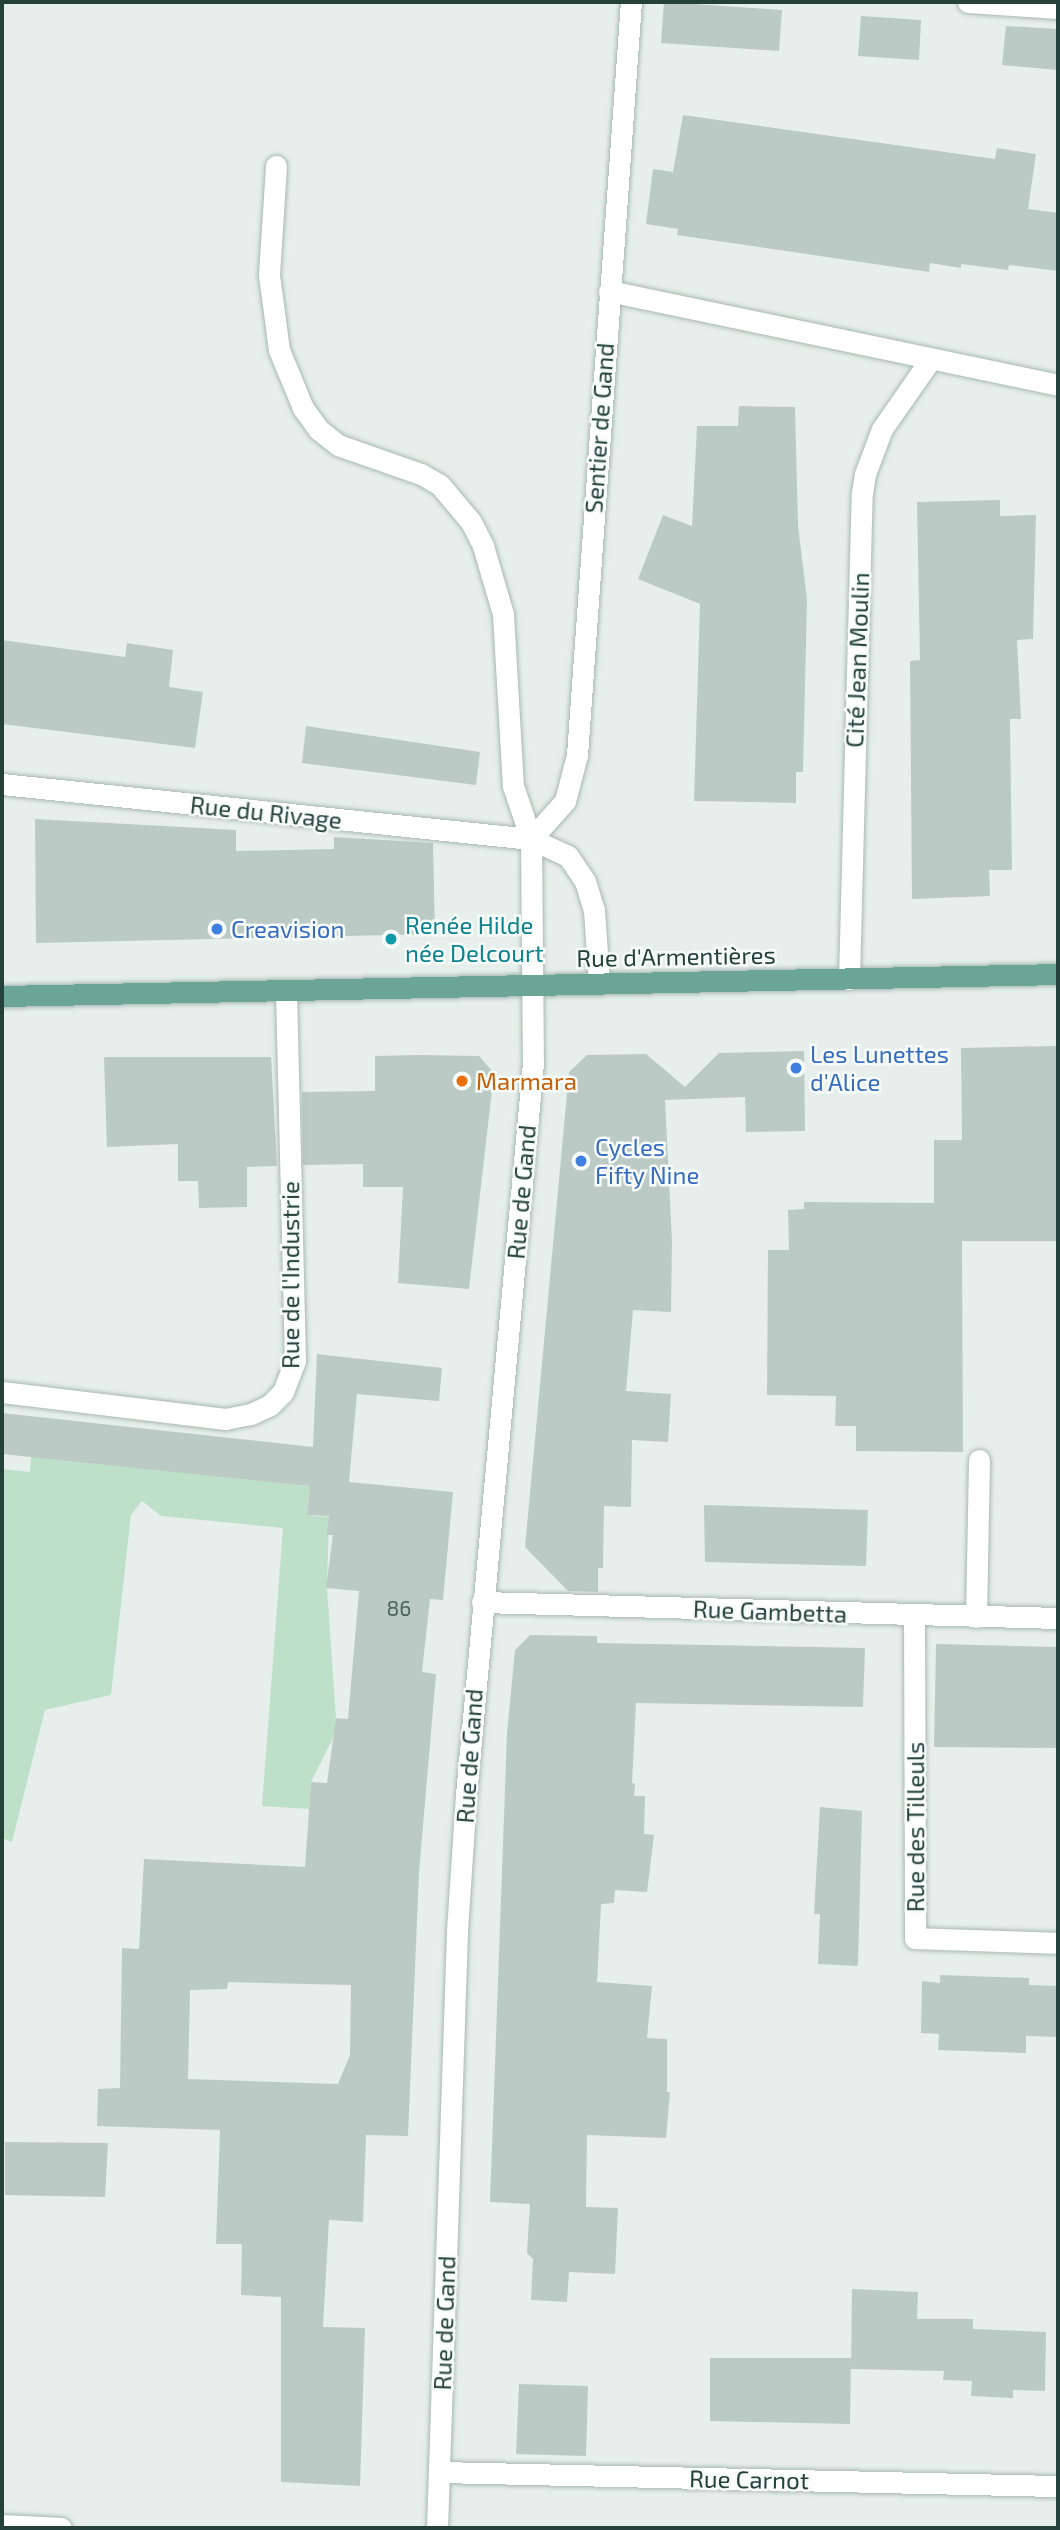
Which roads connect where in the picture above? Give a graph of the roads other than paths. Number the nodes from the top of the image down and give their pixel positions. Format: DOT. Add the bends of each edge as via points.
graph roads {
  1 [pos="631,2"];
  2 [pos="968,2"];
  3 [pos="1058,8"];
  4 [pos="276,166"];
  5 [pos="609,291"];
  6 [pos="930,360"];
  7 [pos="1058,385"];
  8 [pos="2,784"];
  9 [pos="531,839"];
  10 [pos="1058,974"];
  11 [pos="849,979"];
  12 [pos="599,984"];
  13 [pos="532,986"];
  14 [pos="286,991"];
  15 [pos="2,996"];
  16 [pos="2,1392"];
  17 [pos="979,1460"];
  18 [pos="482,1602"];
  19 [pos="914,1616"];
  20 [pos="976,1617"];
  21 [pos="1058,1618"];
  22 [pos="1058,1943"];
  23 [pos="439,2472"];
  24 [pos="1058,2486"];
  25 [pos="2,2525"];
  26 [pos="61,2528"];
  27 [pos="437,2528"];
  1 -- 5 [label="street, Sentier de Gand"];
  2 -- 3 [label="street"];
  4 -- 9 [label="street" via="270,275 279,350 303,408 319,430 338,445 440,485 471,522 503,614 513,786"];
  5 -- 6 [label="street"];
  5 -- 9 [label="street, Sentier de Gand" via="577,755 565,801"];
  6 -- 7 [label="street"];
  6 -- 11 [label="street, Cité Jean Moulin" via="882,429 862,494"];
  8 -- 9 [label="street, Rue du Rivage"];
  9 -- 12 [label="street, Rue du Rivage" via="568,856 585,881 595,918"];
  9 -- 13 [label="street"];
  10 -- 11 [label="main road, Rue d'Armentières"];
  11 -- 12 [label="main road, Rue d'Armentières"];
  12 -- 13 [label="main road, Rue d'Armentières"];
  13 -- 14 [label="main road, Rue d'Armentières"];
  13 -- 18 [label="street, Rue de Gand" via="532,1074"];
  14 -- 15 [label="main road, Rue d'Armentières"];
  14 -- 16 [label="street, Rue de l'Industrie" via="295,1360 283,1392 251,1414 225,1419"];
  17 -- 20 [label="street"];
  18 -- 19 [label="street, Rue Gambetta"];
  18 -- 23 [label="street, Rue de Gand" via="457,1932"];
  19 -- 20 [label="street, Rue Gambetta"];
  19 -- 22 [label="street, Rue des Tilleuls" via="915,1938"];
  20 -- 21 [label="street, Rue Gambetta"];
  23 -- 24 [label="street, Rue Carnot"];
  23 -- 27 [label="street, Rue de Gand"];
  25 -- 26 [label="street"];
}
